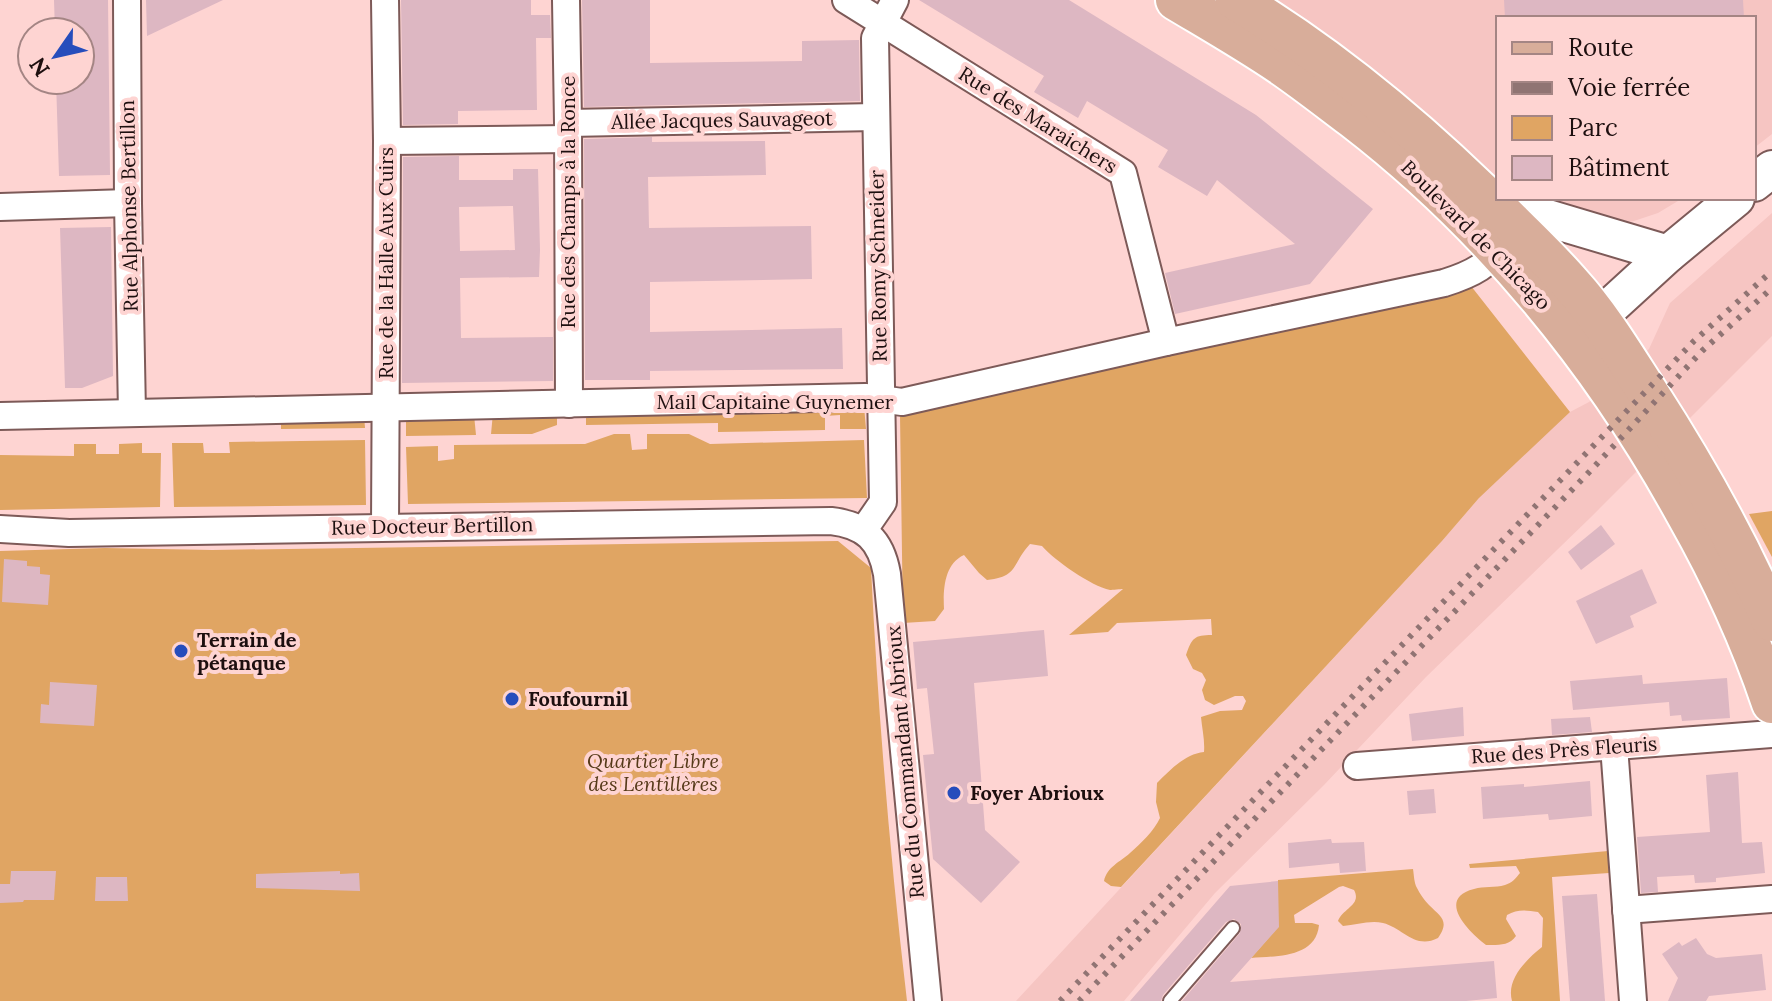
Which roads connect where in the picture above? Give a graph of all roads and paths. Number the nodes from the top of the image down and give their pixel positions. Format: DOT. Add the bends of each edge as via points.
graph roads {
  1 [pos="127,0"];
  2 [pos="385,0"];
  3 [pos="566,0"];
  4 [pos="846,0"];
  5 [pos="1176,0"];
  6 [pos="1236,0"];
  7 [pos="889,11"];
  8 [pos="875,117"];
  9 [pos="568,131"];
  10 [pos="387,141"];
  11 [pos="1772,169"];
  12 [pos="1756,181"];
  13 [pos="1734,200"];
  14 [pos="1490,201"];
  15 [pos="128,203"];
  16 [pos="0,207"];
  17 [pos="1509,242"];
  18 [pos="1668,254"];
  19 [pos="1586,328"];
  20 [pos="1166,342"];
  21 [pos="881,399"];
  22 [pos="569,404"];
  23 [pos="386,407"];
  24 [pos="132,413"];
  25 [pos="0,416"];
  26 [pos="385,527"];
  27 [pos="0,529"];
  28 [pos="863,531"];
  29 [pos="1772,621"];
  30 [pos="1772,703"];
  31 [pos="1772,734"];
  32 [pos="1614,746"];
  33 [pos="1357,766"];
  34 [pos="1772,899"];
  35 [pos="1626,910"];
  36 [pos="1233,928"];
  37 [pos="928,1001"];
  38 [pos="1170,1001"];
  39 [pos="1633,1001"];
  1 -- 15 [label="street, Rue Alphonse Bertillon"];
  2 -- 10 [label="street, Rue de la Halle Aux Cuirs"];
  3 -- 9 [label="street, Rue des Champs à la Ronce"];
  4 -- 7 [label="street, Rue des Maraichers"];
  5 -- 17 [label="main road, Boulevard de Chicago" via="1280,64"];
  6 -- 14 [label="main road, Boulevard de Chicago" via="1363,88"];
  7 -- 8 [label="street, Rue Romy Schneider" via="875,38"];
  7 -- 20 [label="street, Rue des Maraichers" via="1123,173"];
  8 -- 9 [label="street, Allée Jacques Sauvageot"];
  8 -- 21 [label="street, Rue Romy Schneider"];
  9 -- 10 [label="street, Allée Jacques Sauvageot"];
  9 -- 22 [label="street, Rue des Champs à la Ronce"];
  10 -- 23 [label="street, Rue de la Halle Aux Cuirs"];
  11 -- 12 [label="main road"];
  13 -- 18 [label="main road"];
  14 -- 17 [label="main road, Boulevard de Chicago"];
  14 -- 18 [label="main road"];
  15 -- 16 [label="street"];
  15 -- 24 [label="street, Rue Alphonse Bertillon"];
  17 -- 19 [label="main road, Boulevard de Chicago" via="1542,300"];
  17 -- 20 [label="street, Mail Capitaine Guynemer" via="1472,274 1444,283"];
  18 -- 19 [label="main road"];
  19 -- 29 [label="main road" via="1692,461"];
  19 -- 30 [label="main road" via="1706,549"];
  20 -- 21 [label="street, Mail Capitaine Guynemer" via="902,402"];
  21 -- 22 [label="street, Mail Capitaine Guynemer"];
  21 -- 28 [label="street, Rue Romy Schneider" via="883,502"];
  22 -- 23 [label="street, Mail Capitaine Guynemer"];
  23 -- 24 [label="street, Mail Capitaine Guynemer"];
  23 -- 26 [label="street, Rue de la Halle Aux Cuirs"];
  24 -- 25 [label="street, Mail Capitaine Guynemer"];
  26 -- 27 [label="street, Rue Docteur Bertillon" via="69,533"];
  26 -- 28 [label="street, Rue Docteur Bertillon" via="831,521"];
  28 -- 37 [label="street, Rue du Commandant Abrioux" via="885,559"];
  31 -- 32 [label="street, Rue des Près Fleuris"];
  32 -- 33 [label="street, Rue des Près Fleuris"];
  32 -- 35 [label="street"];
  34 -- 35 [label="street"];
  35 -- 39 [label="street"];
  36 -- 38 [label="lane"];
}
